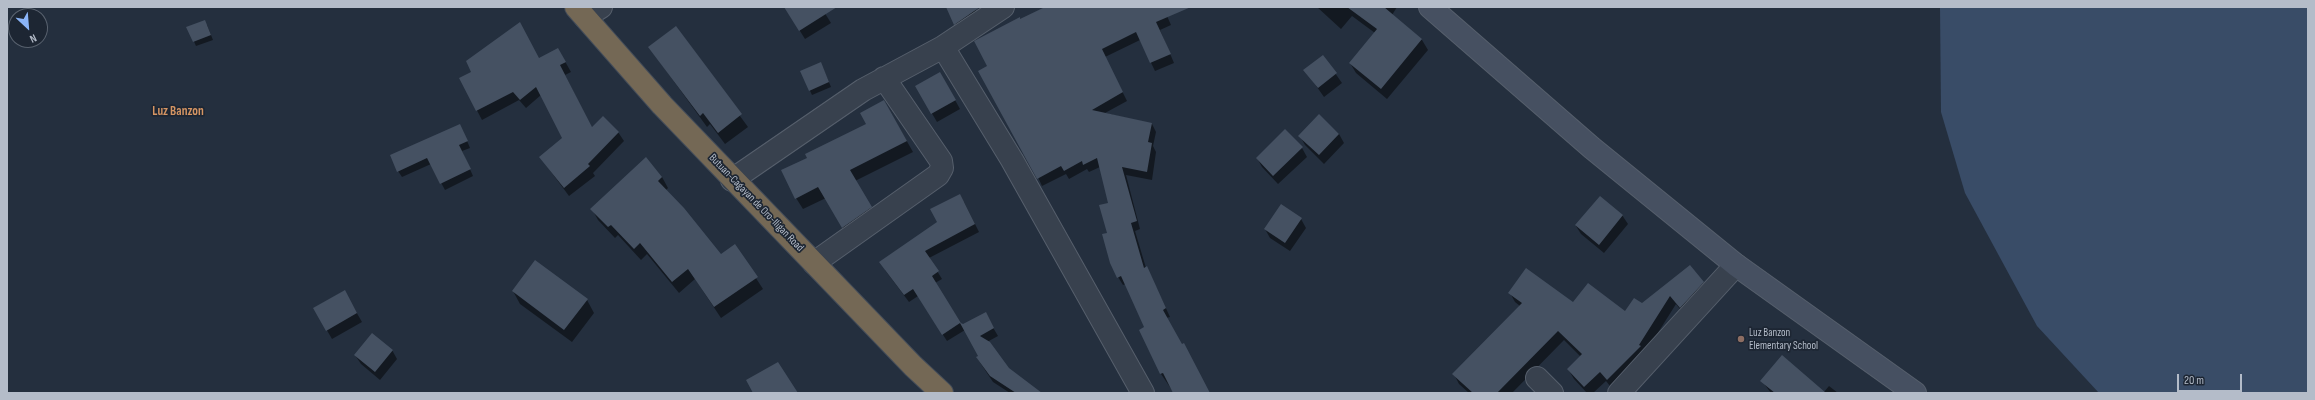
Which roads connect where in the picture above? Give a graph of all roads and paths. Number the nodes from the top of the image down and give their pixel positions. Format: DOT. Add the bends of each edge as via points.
graph roads {
  1 [pos="1003,7"];
  2 [pos="1430,7"];
  3 [pos="587,10"];
  4 [pos="942,47"];
  5 [pos="884,78"];
  6 [pos="732,180"];
  7 [pos="814,263"];
  8 [pos="1736,265"];
  9 [pos="942,393"];
  10 [pos="1143,393"];
  11 [pos="1619,393"];
  12 [pos="1915,393"];
  1 -- 4 [label="street"];
  2 -- 8 [label="street" via="1592,148"];
  3 -- 6 [label="highway, Butuan-Cagayan de Oro-Iligan Road" via="662,105"];
  4 -- 5 [label="street"];
  4 -- 10 [label="street" via="1016,167"];
  5 -- 6 [label="street"];
  5 -- 7 [label="street" via="942,161 942,168 938,175"];
  6 -- 7 [label="highway, Butuan-Cagayan de Oro-Iligan Road"];
  7 -- 9 [label="highway, Butuan-Cagayan de Oro-Iligan Road"];
  8 -- 11 [label="street"];
  8 -- 12 [label="street"];
}
